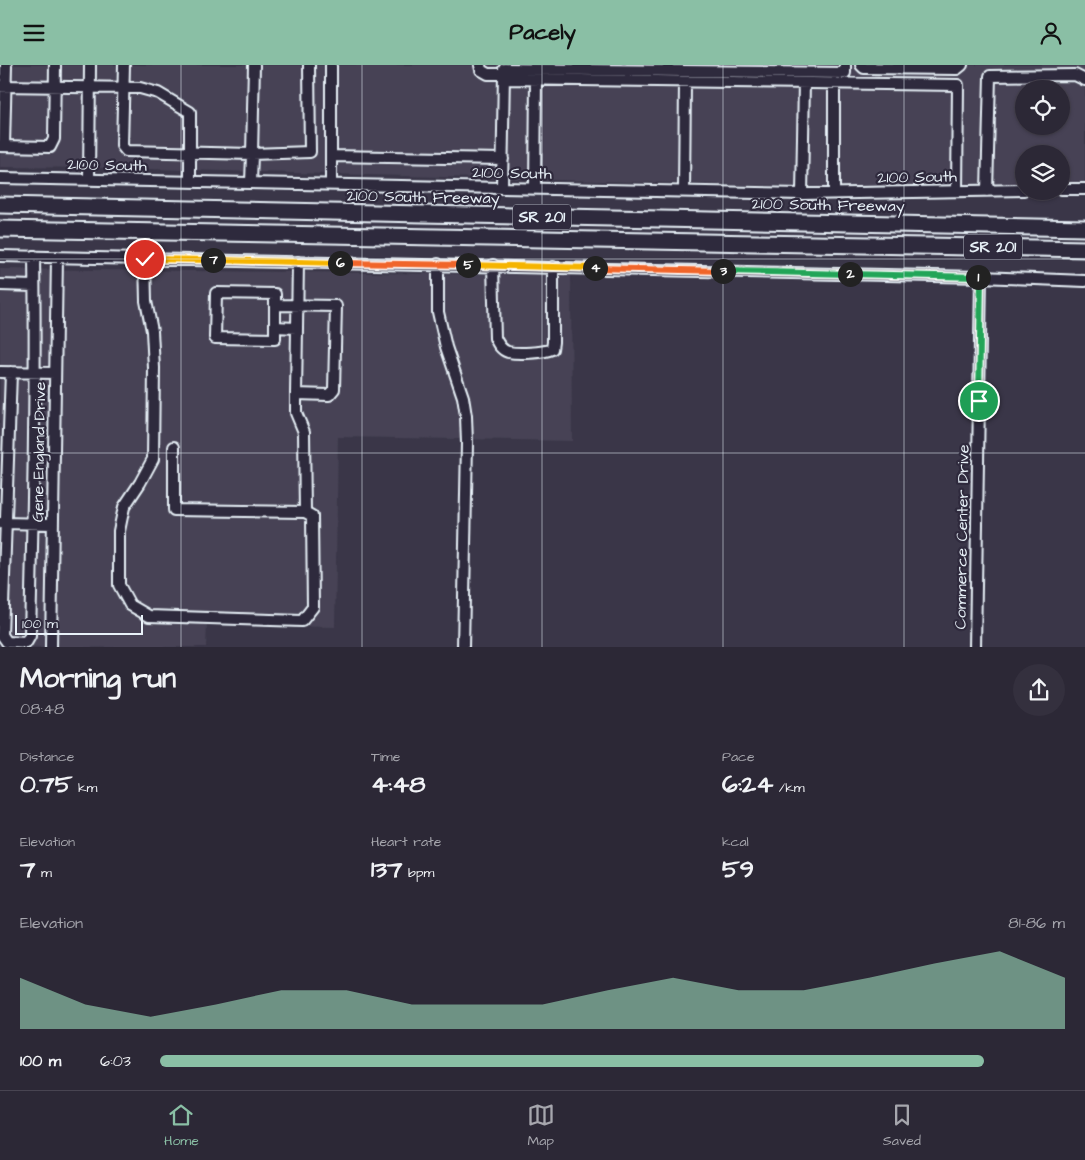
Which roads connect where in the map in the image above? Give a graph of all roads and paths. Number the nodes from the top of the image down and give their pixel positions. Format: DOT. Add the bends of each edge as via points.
graph roads {
  1 [pos="6,65"];
  2 [pos="55,65"];
  3 [pos="90,65"];
  4 [pos="124,65"];
  5 [pos="254,65"];
  6 [pos="309,65"];
  7 [pos="331,65"];
  8 [pos="480,65"];
  9 [pos="845,65"];
  10 [pos="861,65"];
  11 [pos="962,65"];
  12 [pos="624,68"];
  13 [pos="534,71"];
  14 [pos="504,72"];
  15 [pos="1085,80"];
  16 [pos="685,82"];
  17 [pos="804,82"];
  18 [pos="834,83"];
  19 [pos="3,86"];
  20 [pos="55,87"];
  21 [pos="90,89"];
  22 [pos="124,89"];
  23 [pos="2,146"];
  24 [pos="191,154"];
  25 [pos="252,155"];
  26 [pos="331,155"];
  27 [pos="503,159"];
  28 [pos="0,178"];
  29 [pos="89,180"];
  30 [pos="190,182"];
  31 [pos="252,183"];
  32 [pos="330,184"];
  33 [pos="502,187"];
  34 [pos="535,188"];
  35 [pos="1070,189"];
  36 [pos="1085,189"];
  37 [pos="1015,190"];
  38 [pos="957,191"];
  39 [pos="987,191"];
  40 [pos="684,192"];
  41 [pos="834,193"];
  42 [pos="802,194"];
  43 [pos="0,205"];
  44 [pos="1085,227"];
  45 [pos="0,229"];
  46 [pos="1081,250"];
  47 [pos="0,256"];
  48 [pos="34,257"];
  49 [pos="57,257"];
  50 [pos="145,259"];
  51 [pos="298,262"];
  52 [pos="438,264"];
  53 [pos="494,265"];
  54 [pos="554,267"];
  55 [pos="981,277"];
  56 [pos="1085,281"];
  57 [pos="0,285"];
  58 [pos="34,285"];
  59 [pos="275,305"];
  60 [pos="297,305"];
  61 [pos="276,327"];
  62 [pos="296,328"];
  63 [pos="0,372"];
  64 [pos="11,372"];
  65 [pos="34,373"];
  66 [pos="55,373"];
  67 [pos="296,394"];
  68 [pos="174,447"];
  69 [pos="305,512"];
  70 [pos="3,523"];
  71 [pos="32,524"];
  72 [pos="53,524"];
  73 [pos="2,570"];
  74 [pos="50,647"];
  75 [pos="463,647"];
  76 [pos="975,647"];
  1 -- 19 [label="street"];
  2 -- 20 [label="street"];
  3 -- 21 [label="street"];
  4 -- 22 [label="street"];
  5 -- 25 [label="street"];
  6 -- 25 [label="street" via="310,152"];
  7 -- 26 [label="street"];
  8 -- 14 [label="street" via="484,73"];
  9 -- 12 [label="street" via="845,73"];
  10 -- 11 [label="street" via="864,68 957,69"];
  12 -- 13 [label="street"];
  13 -- 14 [label="street"];
  13 -- 16 [label="street"];
  13 -- 34 [label="street"];
  14 -- 27 [label="street"];
  15 -- 39 [label="street" via="1075,75 990,75"];
  16 -- 17 [label="street"];
  16 -- 40 [label="street"];
  17 -- 18 [label="street"];
  17 -- 42 [label="street"];
  18 -- 38 [label="street" via="958,85"];
  18 -- 41 [label="street"];
  19 -- 20 [label="street"];
  19 -- 23 [label="street"];
  20 -- 21 [label="street"];
  20 -- 23 [label="street" via="54,139 50,147"];
  21 -- 22 [label="street"];
  21 -- 29 [label="street"];
  22 -- 24 [label="street" via="158,93 190,113"];
  22 -- 24 [label="street" via="122,146 126,151"];
  24 -- 25 [label="street"];
  24 -- 30 [label="street"];
  25 -- 31 [label="street"];
  26 -- 27 [label="street"];
  26 -- 32 [label="street"];
  27 -- 33 [label="street"];
  28 -- 29 [label="street, 2100 South"];
  29 -- 30 [label="street, 2100 South"];
  30 -- 31 [label="street, 2100 South"];
  31 -- 32 [label="street, 2100 South"];
  32 -- 33 [label="street, 2100 South"];
  33 -- 34 [label="street, 2100 South"];
  34 -- 40 [label="street, 2100 South"];
  35 -- 36 [label="street"];
  37 -- 39 [label="street, 2100 South"];
  38 -- 39 [label="street, 2100 South"];
  38 -- 41 [label="street, 2100 South"];
  40 -- 42 [label="street, 2100 South"];
  41 -- 42 [label="street, 2100 South"];
  43 -- 44 [label="highway, 2100 South Freeway / SR 201"];
  45 -- 46 [label="highway, SR 201"];
  47 -- 48 [label="street"];
  48 -- 49 [label="street"];
  48 -- 58 [label="street"];
  49 -- 50 [label="street"];
  49 -- 66 [label="street, Gene England Drive"];
  50 -- 51 [label="street"];
  50 -- 69 [label="street" via="154,368 152,459 124,507 119,531 119,585 130,605 149,616 302,621 313,607 312,516"];
  51 -- 52 [label="street"];
  51 -- 60 [label="street"];
  52 -- 53 [label="street"];
  52 -- 75 [label="street" via="440,324 466,416"];
  53 -- 54 [label="street"];
  53 -- 54 [label="street" via="495,338 499,346 508,352 545,352 552,349"];
  54 -- 55 [label="street"];
  55 -- 56 [label="street"];
  55 -- 76 [label="street, Commerce Center Drive"];
  57 -- 58 [label="street"];
  58 -- 65 [label="street"];
  59 -- 60 [label="street"];
  59 -- 61 [label="street"];
  59 -- 61 [label="street" via="275,294 216,293 215,338 276,339"];
  60 -- 62 [label="street"];
  60 -- 67 [label="street" via="336,306 334,389 329,395"];
  61 -- 62 [label="street"];
  62 -- 67 [label="street"];
  63 -- 64 [label="street"];
  64 -- 65 [label="street"];
  64 -- 70 [label="street" via="8,506"];
  65 -- 66 [label="street"];
  65 -- 71 [label="street"];
  66 -- 72 [label="street, Gene England Drive"];
  67 -- 69 [label="street" via="296,413 304,433"];
  68 -- 69 [label="street" via="174,510"];
  70 -- 71 [label="street"];
  70 -- 73 [label="street"];
  71 -- 72 [label="street"];
  71 -- 73 [label="street" via="30,635 26,643 7,642 2,635"];
  72 -- 74 [label="street, Gene England Drive"];
}
